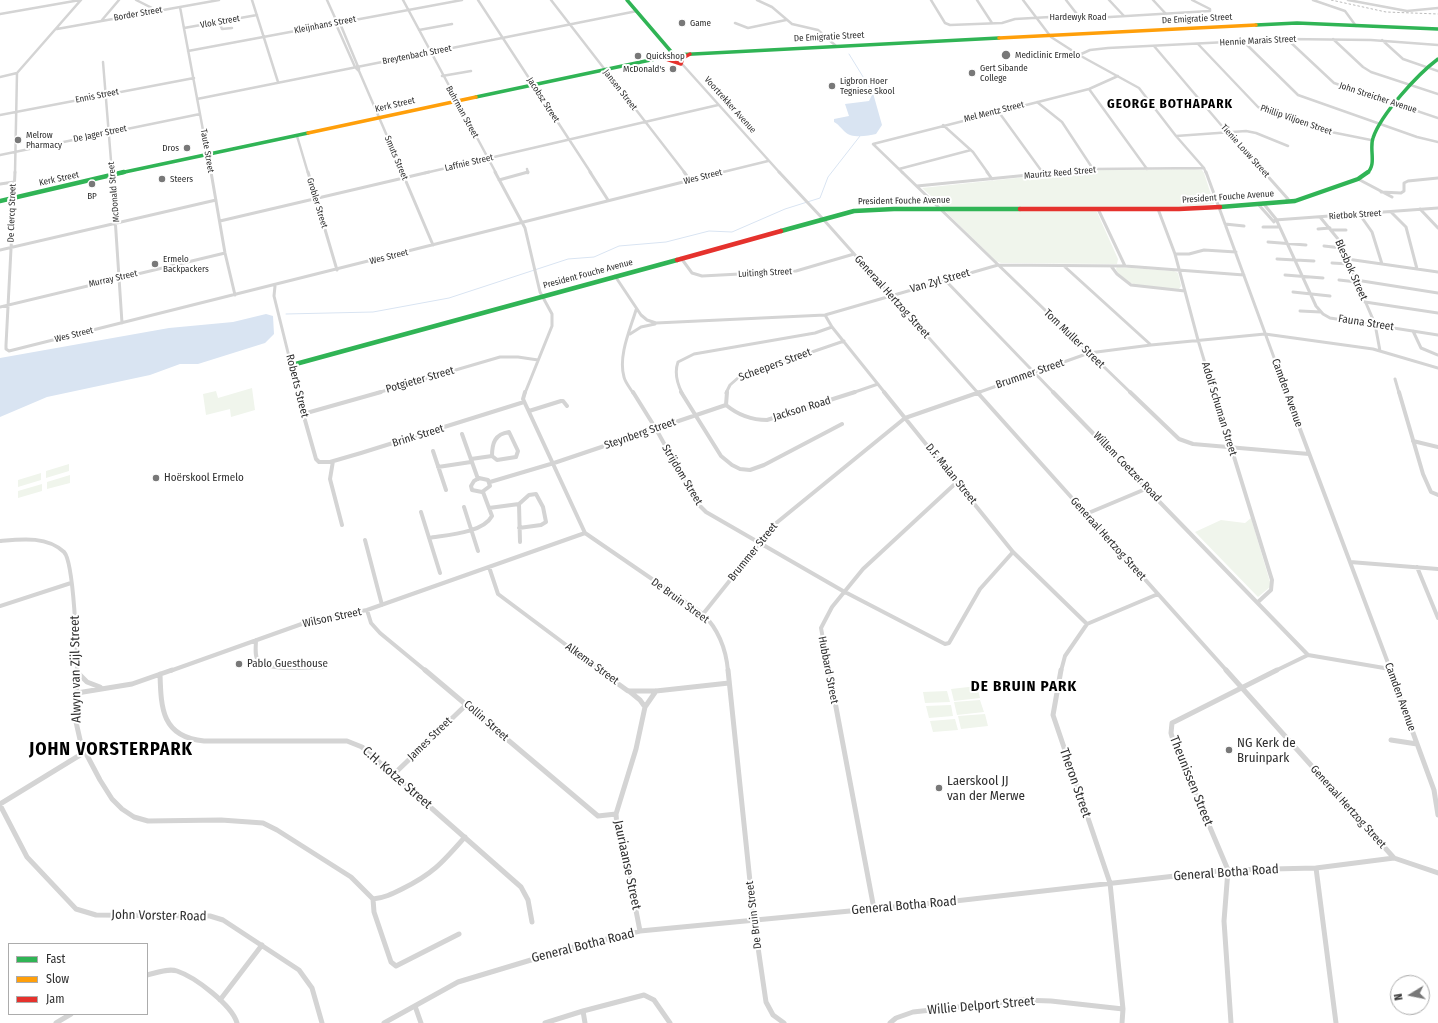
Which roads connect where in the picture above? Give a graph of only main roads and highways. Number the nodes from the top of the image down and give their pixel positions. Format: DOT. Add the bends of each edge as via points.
graph roads {
  1 [pos="627,0"];
  2 [pos="1436,29"];
  3 [pos="668,48"];
  4 [pos="691,54"];
  5 [pos="674,55"];
  6 [pos="656,59"];
  7 [pos="1438,59"];
  8 [pos="0,199"];
  9 [pos="292,366"];
  1 -- 3 [label="main road, Voortrekker Avenue"];
  2 -- 4 [label="main road, De Emigratie Street" via="1284,24"];
  3 -- 4 [label="main road"];
  3 -- 5 [label="main road, Voortrekker Avenue"];
  3 -- 6 [label="main road"];
  4 -- 5 [label="main road, De Emigratie Street"];
  4 -- 6 [label="main road" via="683,58 681,64"];
  5 -- 6 [label="main road, Kerk Street"];
  6 -- 8 [label="main road, Kerk Street"];
  7 -- 9 [label="main road, President Fouche Avenue" via="1427,67 1394,103 1380,124 1371,140 1369,172 1358,179 1295,201 1158,209 862,210"];
}
